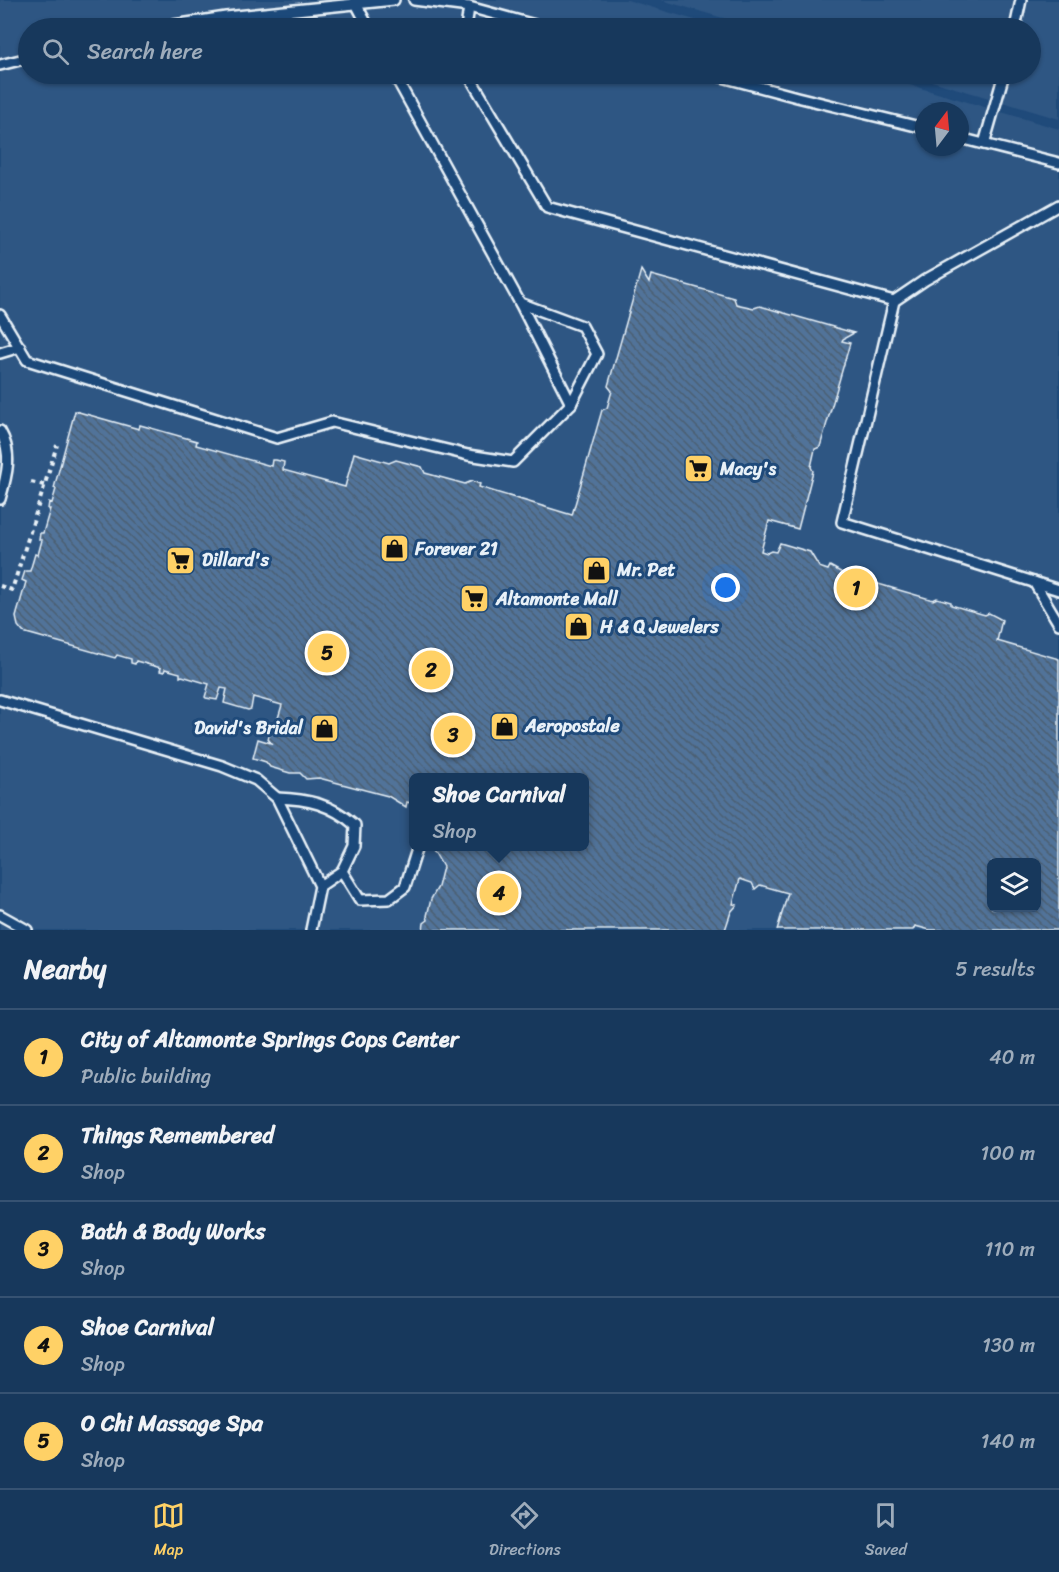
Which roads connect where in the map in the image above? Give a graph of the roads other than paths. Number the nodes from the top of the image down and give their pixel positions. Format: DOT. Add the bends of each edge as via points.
graph roads {
  1 [pos="394,0"];
  2 [pos="414,0"];
  3 [pos="1021,0"];
  4 [pos="355,2"];
  5 [pos="469,7"];
  6 [pos="219,18"];
  7 [pos="364,18"];
  8 [pos="467,18"];
  9 [pos="509,18"];
  10 [pos="1017,18"];
  11 [pos="18,60"];
  12 [pos="0,65"];
  13 [pos="400,84"];
  14 [pos="474,84"];
  15 [pos="748,84"];
  16 [pos="1001,84"];
  17 [pos="915,126"];
  18 [pos="969,140"];
  19 [pos="984,144"];
  20 [pos="1059,163"];
  21 [pos="1059,205"];
  22 [pos="894,301"];
  23 [pos="520,303"];
  24 [pos="0,315"];
  25 [pos="20,347"];
  26 [pos="0,353"];
  27 [pos="571,404"];
  28 [pos="0,431"];
  29 [pos="0,499"];
  30 [pos="1034,582"];
  31 [pos="1059,590"];
  32 [pos="1059,624"];
  33 [pos="0,700"];
  34 [pos="277,798"];
  35 [pos="416,851"];
  36 [pos="342,871"];
  37 [pos="320,886"];
  38 [pos="0,915"];
  39 [pos="27,930"];
  40 [pos="311,930"];
  1 -- 4 [label="lane"];
  2 -- 5 [label="lane"];
  3 -- 10 [label="lane"];
  4 -- 6 [label="lane"];
  4 -- 7 [label="lane"];
  5 -- 8 [label="lane"];
  5 -- 9 [label="lane"];
  11 -- 12 [label="lane"];
  13 -- 23 [label="lane"];
  14 -- 22 [label="lane" via="547,207"];
  15 -- 17 [label="lane"];
  16 -- 19 [label="lane"];
  18 -- 19 [label="lane"];
  19 -- 20 [label="lane"];
  21 -- 22 [label="lane"];
  22 -- 30 [label="lane" via="842,522"];
  23 -- 27 [label="lane"];
  23 -- 27 [label="lane" via="582,326 597,354"];
  24 -- 25 [label="lane"];
  25 -- 26 [label="lane"];
  25 -- 27 [label="lane" via="27,360 277,438 332,422 513,462"];
  28 -- 29 [label="lane" via="7,442 8,473"];
  30 -- 31 [label="lane"];
  30 -- 32 [label="lane"];
  33 -- 34 [label="lane" via="222,766 256,780"];
  34 -- 36 [label="lane" via="300,798 332,809 355,825 354,846"];
  34 -- 37 [label="lane"];
  35 -- 36 [label="lane" via="405,887 389,899 360,900"];
  36 -- 37 [label="lane"];
  37 -- 40 [label="lane"];
  38 -- 39 [label="lane"];
}
